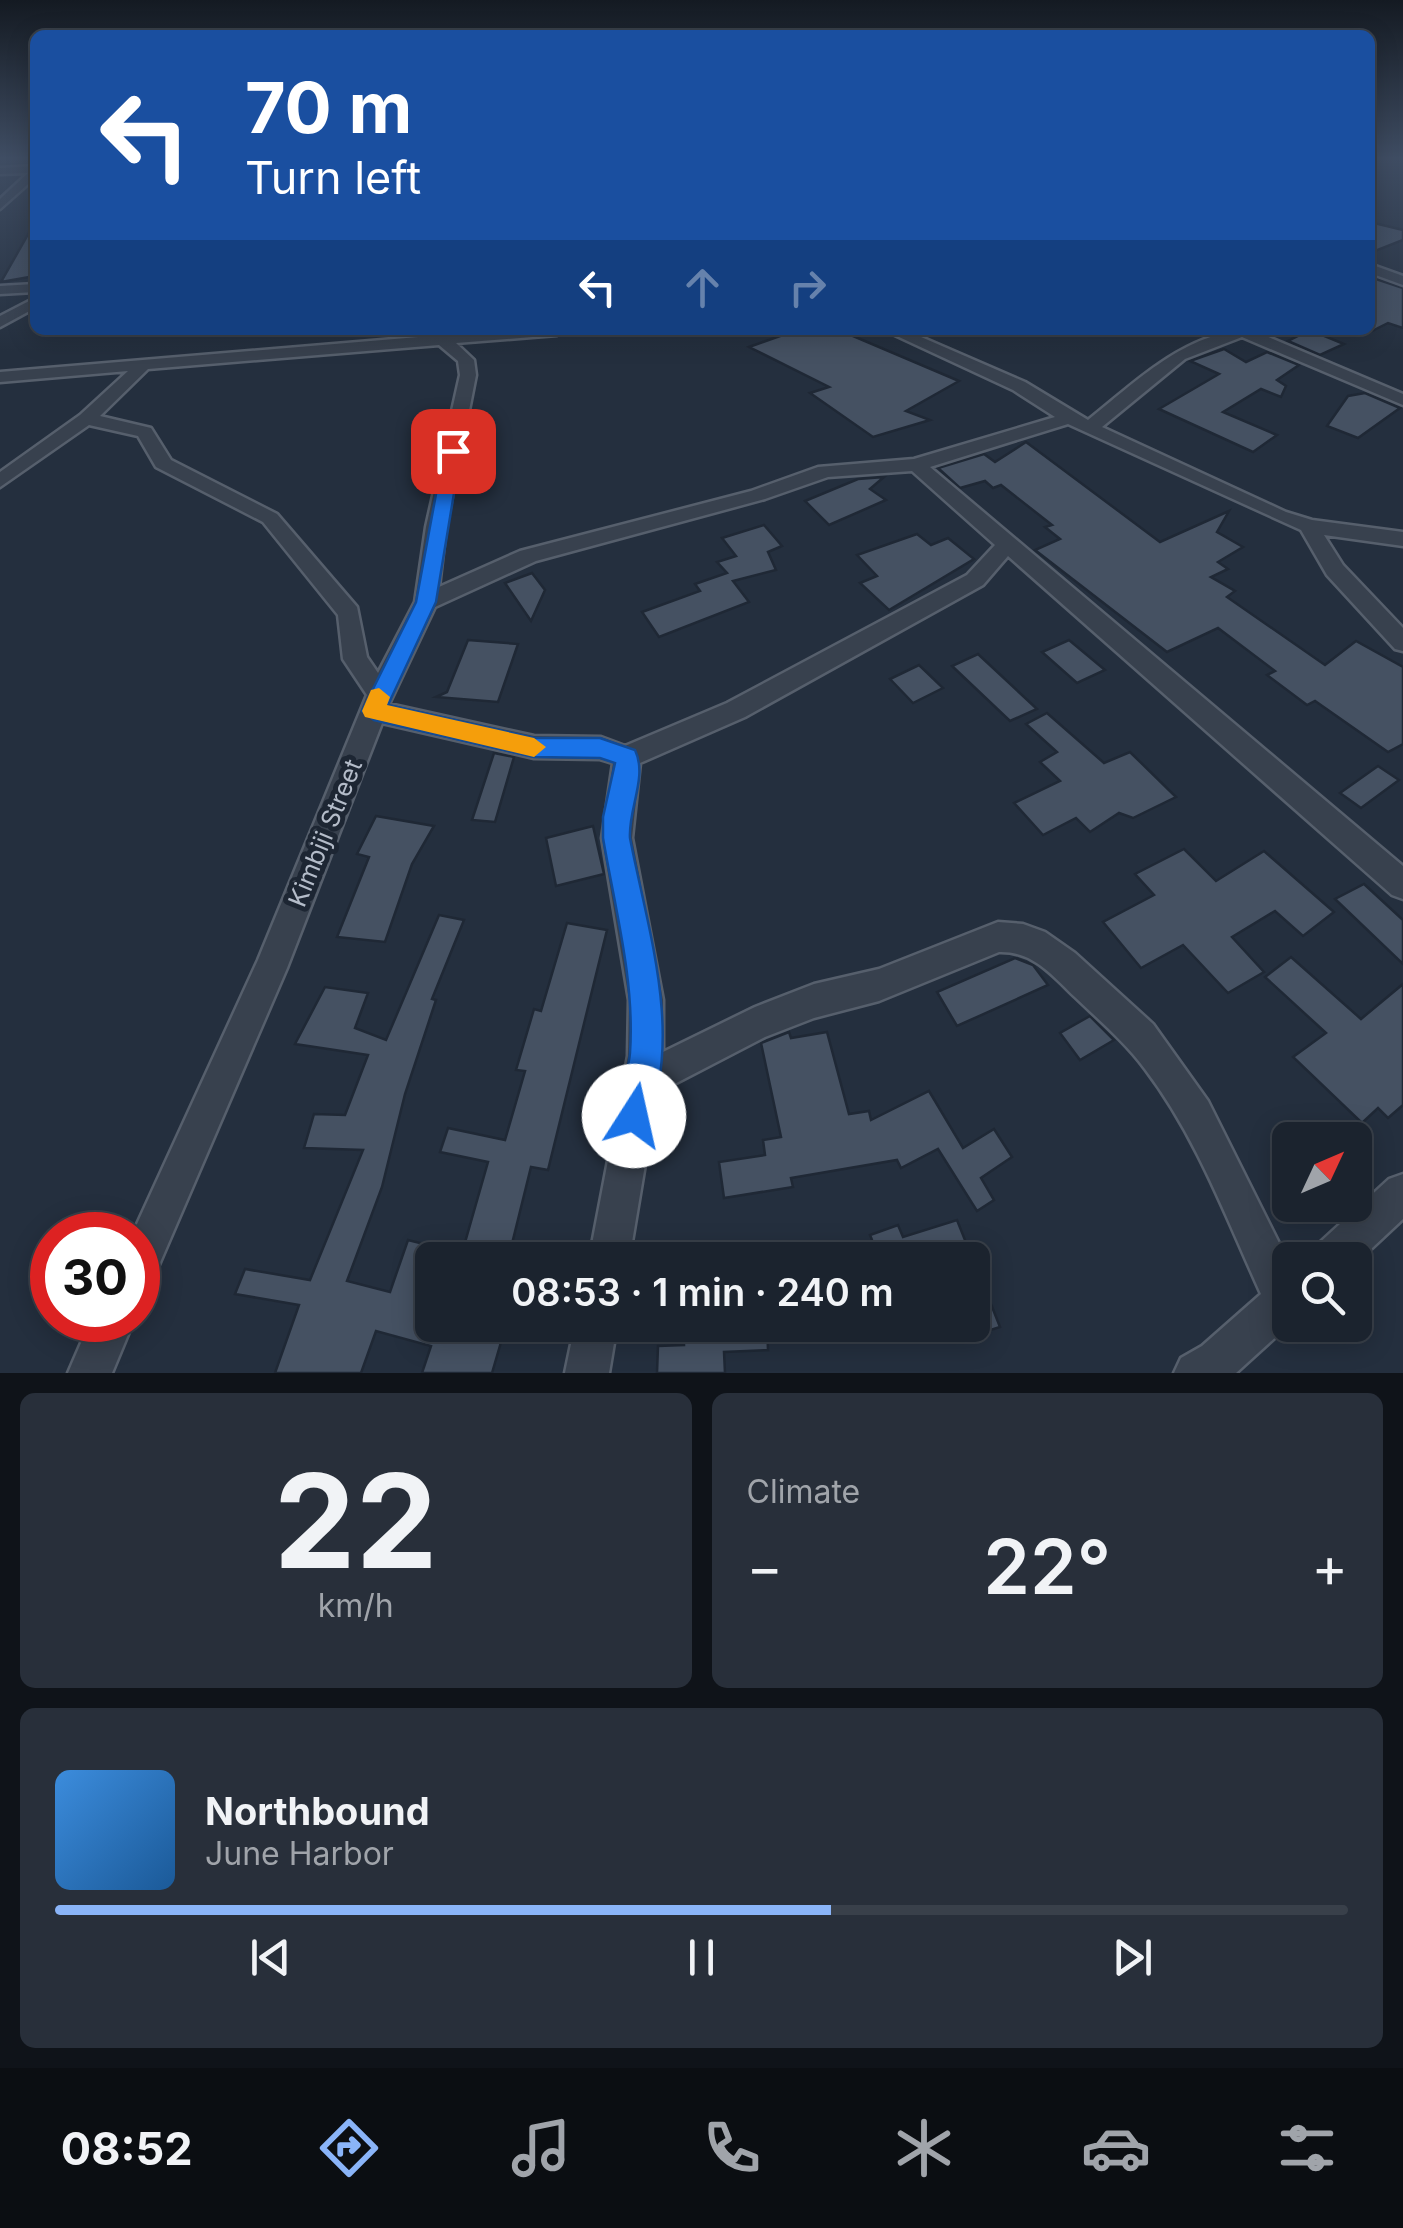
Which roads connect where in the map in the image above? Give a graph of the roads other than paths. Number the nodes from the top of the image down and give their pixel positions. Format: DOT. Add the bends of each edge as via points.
graph roads {
  1 [pos="1375,270"];
  2 [pos="1403,281"];
  3 [pos="30,288"];
  4 [pos="0,290"];
  5 [pos="30,305"];
  6 [pos="30,318"];
  7 [pos="0,323"];
  8 [pos="484,335"];
  9 [pos="903,335"];
  10 [pos="1231,335"];
  11 [pos="1250,335"];
  12 [pos="441,338"];
  13 [pos="141,368"];
  14 [pos="0,377"];
  15 [pos="1403,400"];
  16 [pos="1069,418"];
  17 [pos="86,419"];
  18 [pos="1089,428"];
  19 [pos="916,464"];
  20 [pos="0,481"];
  21 [pos="1309,526"];
  22 [pos="1403,539"];
  23 [pos="1007,546"];
  24 [pos="426,602"];
  25 [pos="1403,643"];
  26 [pos="377,702"];
  27 [pos="626,757"];
  28 [pos="1403,885"];
  29 [pos="638,1082"];
  30 [pos="1403,1193"];
  31 [pos="160,1218"];
  32 [pos="613,1242"];
  33 [pos="1350,1242"];
  34 [pos="1272,1266"];
  35 [pos="1272,1312"];
  36 [pos="104,1342"];
  37 [pos="593,1342"];
  38 [pos="90,1373"];
  39 [pos="587,1373"];
  40 [pos="1196,1373"];
  1 -- 2 [label="street"];
  3 -- 4 [label="street"];
  5 -- 7 [label="street"];
  6 -- 7 [label="street"];
  8 -- 12 [label="street"];
  9 -- 16 [label="street" via="1019,386"];
  10 -- 18 [label="street" via="1179,356"];
  11 -- 15 [label="street"];
  12 -- 13 [label="street"];
  12 -- 24 [label="street, Kimbiji Street" via="466,360 468,375"];
  13 -- 14 [label="street"];
  13 -- 17 [label="street"];
  16 -- 18 [label="street"];
  16 -- 19 [label="street"];
  17 -- 20 [label="street"];
  17 -- 26 [label="street" via="142,428 160,446 163,463 270,518 348,613 355,659"];
  18 -- 21 [label="street"];
  19 -- 23 [label="street"];
  19 -- 24 [label="street" via="825,471 758,496 528,556"];
  21 -- 22 [label="street"];
  21 -- 25 [label="street" via="1336,570"];
  23 -- 27 [label="street" via="975,580 736,710"];
  23 -- 28 [label="street"];
  24 -- 26 [label="street, Kimbiji Street"];
  26 -- 27 [label="street" via="534,747 589,747"];
  26 -- 31 [label="street, Kimbiji Street" via="271,968"];
  27 -- 29 [label="street" via="616,838 646,1000 646,1056"];
  29 -- 32 [label="street"];
  29 -- 34 [label="street" via="755,1024 1015,935 1064,964 1156,1055 1198,1116"];
  30 -- 33 [label="street"];
  35 -- 40 [label="street"];
  36 -- 38 [label="street"];
  37 -- 39 [label="street"];
}
